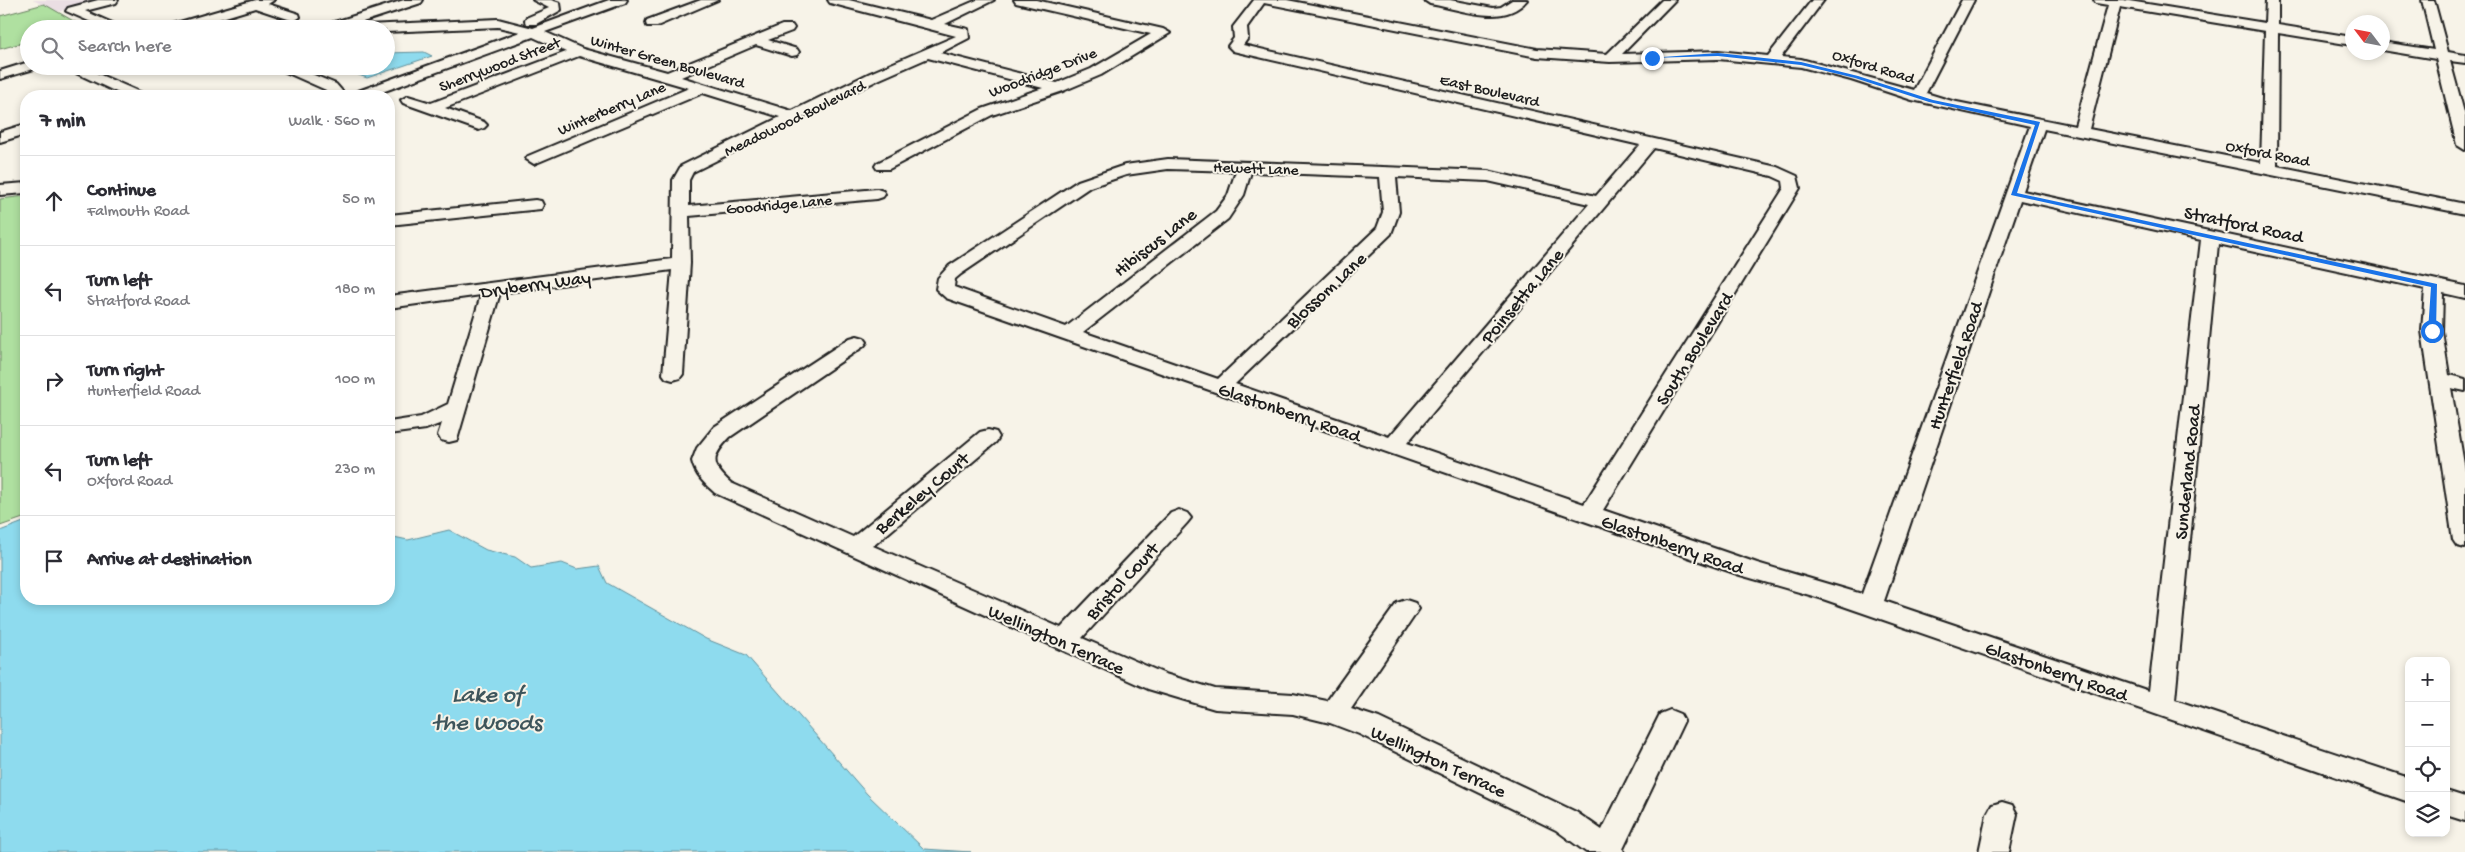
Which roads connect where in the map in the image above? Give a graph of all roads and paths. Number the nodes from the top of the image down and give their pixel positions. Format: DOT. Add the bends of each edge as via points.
graph roads {
  1 [pos="112,0"];
  2 [pos="384,0"];
  3 [pos="417,0"];
  4 [pos="539,0"];
  5 [pos="621,0"];
  6 [pos="712,0"];
  7 [pos="988,0"];
  8 [pos="1020,0"];
  9 [pos="1260,0"];
  10 [pos="1268,0"];
  11 [pos="1521,0"];
  12 [pos="1669,0"];
  13 [pos="1818,0"];
  14 [pos="1968,0"];
  15 [pos="2100,0"];
  16 [pos="2272,0"];
  17 [pos="2428,0"];
  18 [pos="260,1"];
  19 [pos="842,1"];
  20 [pos="2115,1"];
  21 [pos="401,5"];
  22 [pos="1429,8"];
  23 [pos="294,17"];
  24 [pos="96,20"];
  25 [pos="200,20"];
  26 [pos="355,20"];
  27 [pos="652,23"];
  28 [pos="933,24"];
  29 [pos="517,26"];
  30 [pos="1405,27"];
  31 [pos="395,28"];
  32 [pos="787,28"];
  33 [pos="2271,28"];
  34 [pos="534,32"];
  35 [pos="2345,40"];
  36 [pos="756,41"];
  37 [pos="2390,47"];
  38 [pos="578,52"];
  39 [pos="792,52"];
  40 [pos="926,53"];
  41 [pos="2442,56"];
  42 [pos="1610,58"];
  43 [pos="1772,59"];
  44 [pos="2465,60"];
  45 [pos="20,69"];
  46 [pos="0,75"];
  47 [pos="88,75"];
  48 [pos="298,75"];
  49 [pos="668,77"];
  50 [pos="701,88"];
  51 [pos="1058,88"];
  52 [pos="121,90"];
  53 [pos="330,90"];
  54 [pos="374,90"];
  55 [pos="1917,97"];
  56 [pos="408,100"];
  57 [pos="434,107"];
  58 [pos="795,117"];
  59 [pos="2038,124"];
  60 [pos="479,125"];
  61 [pos="20,131"];
  62 [pos="2081,132"];
  63 [pos="0,137"];
  64 [pos="1650,143"];
  65 [pos="2465,145"];
  66 [pos="534,159"];
  67 [pos="883,166"];
  68 [pos="1245,167"];
  69 [pos="2269,170"];
  70 [pos="1388,172"];
  71 [pos="1791,180"];
  72 [pos="20,188"];
  73 [pos="0,190"];
  74 [pos="877,194"];
  75 [pos="2013,194"];
  76 [pos="1600,202"];
  77 [pos="535,205"];
  78 [pos="2465,209"];
  79 [pos="682,212"];
  80 [pos="395,219"];
  81 [pos="2210,237"];
  82 [pos="681,263"];
  83 [pos="944,283"];
  84 [pos="2434,286"];
  85 [pos="492,289"];
  86 [pos="2465,292"];
  87 [pos="395,301"];
  88 [pos="1068,334"];
  89 [pos="856,342"];
  90 [pos="672,374"];
  91 [pos="2440,379"];
  92 [pos="2465,385"];
  93 [pos="1221,387"];
  94 [pos="456,408"];
  95 [pos="395,427"];
  96 [pos="449,435"];
  97 [pos="988,437"];
  98 [pos="1392,447"];
  99 [pos="2461,494"];
  100 [pos="1589,515"];
  101 [pos="1179,518"];
  102 [pos="2465,540"];
  103 [pos="855,548"];
  104 [pos="1870,606"];
  105 [pos="1406,609"];
  106 [pos="1064,641"];
  107 [pos="2161,706"];
  108 [pos="1333,713"];
  109 [pos="1670,722"];
  110 [pos="2405,789"];
  111 [pos="2450,804"];
  112 [pos="2465,809"];
  113 [pos="2002,814"];
  114 [pos="1608,851"];
  115 [pos="1994,852"];
  1 -- 24 [label="street" via="72,11"];
  2 -- 21 [label="street"];
  3 -- 21 [label="street"];
  4 -- 29 [label="street" via="556,6 555,10"];
  5 -- 34 [label="street"];
  6 -- 27 [label="street"];
  7 -- 28 [label="street"];
  8 -- 51 [label="street, Woodridge Drive" via="1163,34 1096,72"];
  9 -- 64 [label="street, East Boulevard" via="1240,27 1241,38 1235,46 1238,48"];
  10 -- 30 [label="street, Oxford Road"];
  11 -- 22 [label="street" via="1504,11 1493,12"];
  12 -- 42 [label="street"];
  13 -- 43 [label="street"];
  14 -- 55 [label="street"];
  15 -- 20 [label="street"];
  16 -- 33 [label="street"];
  17 -- 41 [label="street"];
  18 -- 23 [label="street"];
  18 -- 25 [label="street"];
  19 -- 28 [label="street, Meadowood Boulevard"];
  20 -- 33 [label="street"];
  20 -- 62 [label="street"];
  21 -- 26 [label="street"];
  22 -- 30 [label="street"];
  28 -- 40 [label="street, Meadowood Boulevard" via="963,32 962,38"];
  29 -- 31 [label="street, Winter Green Boulevard" via="498,23"];
  29 -- 34 [label="street, Winter Green Boulevard"];
  30 -- 42 [label="street, Oxford Road" via="1530,52"];
  32 -- 36 [label="street"];
  33 -- 35 [label="street"];
  33 -- 69 [label="street"];
  34 -- 38 [label="street, Winter Green Boulevard"];
  34 -- 54 [label="street"];
  36 -- 39 [label="street"];
  36 -- 49 [label="street"];
  37 -- 41 [label="street"];
  38 -- 49 [label="street, Winter Green Boulevard"];
  38 -- 57 [label="street, Sherrywood Street"];
  40 -- 51 [label="street"];
  40 -- 58 [label="street, Meadowood Boulevard"];
  41 -- 44 [label="street"];
  41 -- 65 [label="street"];
  42 -- 43 [label="street, Oxford Road" via="1718,55"];
  43 -- 55 [label="street, Oxford Road" via="1828,69"];
  45 -- 46 [label="street"];
  47 -- 52 [label="street"];
  48 -- 53 [label="street"];
  49 -- 50 [label="street, Winter Green Boulevard"];
  50 -- 58 [label="street, Winter Green Boulevard"];
  50 -- 66 [label="street, Winterberry Lane"];
  51 -- 67 [label="street, Woodridge Drive" via="987,112"];
  55 -- 59 [label="street, Oxford Road"];
  56 -- 57 [label="street"];
  57 -- 60 [label="street"];
  58 -- 79 [label="street, Meadowood Boulevard" via="688,169 681,180"];
  59 -- 62 [label="street, Oxford Road"];
  59 -- 75 [label="street, Hunterfield Road"];
  61 -- 63 [label="street"];
  62 -- 69 [label="street, Oxford Road"];
  64 -- 71 [label="street, East Boulevard" via="1777,172"];
  64 -- 76 [label="street, Poinsetta Lane"];
  68 -- 70 [label="street, Hewett Lane"];
  68 -- 83 [label="street, Hewett Lane" via="1144,166 1102,175 955,270"];
  68 -- 88 [label="street, Hibiscus Lane" via="1236,195 1222,215"];
  69 -- 78 [label="street, Oxford Road"];
  70 -- 76 [label="street, Hewett Lane" via="1488,176"];
  70 -- 93 [label="street, Blossom Lane" via="1390,212 1386,230"];
  71 -- 100 [label="street, South Boulevard" via="1792,188"];
  72 -- 73 [label="street"];
  74 -- 79 [label="street, Goodridge Lane"];
  75 -- 81 [label="street, Stratford Road"];
  75 -- 104 [label="street, Hunterfield Road"];
  76 -- 98 [label="street, Poinsetta Lane"];
  77 -- 80 [label="street"];
  79 -- 82 [label="street, Meadowood Boulevard"];
  81 -- 84 [label="street, Stratford Road"];
  81 -- 107 [label="street, Sunderland Road"];
  82 -- 85 [label="street, Dryberry Way"];
  82 -- 90 [label="street, Meadowood Boulevard"];
  83 -- 88 [label="street, Glastonberry Road" via="945,289 953,294"];
  84 -- 86 [label="street, Stratford Road"];
  84 -- 91 [label="street" via="2432,331"];
  85 -- 87 [label="street, Dryberry Way"];
  85 -- 94 [label="street"];
  88 -- 93 [label="street, Glastonberry Road"];
  89 -- 103 [label="street, Wellington Terrace" via="722,432 709,446 703,459 708,476 723,488"];
  91 -- 92 [label="street"];
  91 -- 99 [label="street"];
  93 -- 98 [label="street, Glastonberry Road"];
  94 -- 95 [label="street" via="426,423"];
  94 -- 96 [label="street"];
  97 -- 103 [label="street, Berkeley Court"];
  98 -- 100 [label="street, Glastonberry Road"];
  99 -- 102 [label="street"];
  100 -- 104 [label="street, Glastonberry Road"];
  101 -- 106 [label="street, Bristol Court"];
  103 -- 106 [label="street, Wellington Terrace"];
  104 -- 107 [label="street, Glastonberry Road"];
  105 -- 108 [label="street"];
  106 -- 108 [label="street, Wellington Terrace" via="1157,682 1207,697 1293,704"];
  107 -- 110 [label="street, Glastonberry Road"];
  108 -- 114 [label="street, Wellington Terrace" via="1369,726 1566,821"];
  109 -- 114 [label="street"];
  111 -- 112 [label="street"];
  113 -- 115 [label="street"];
}
